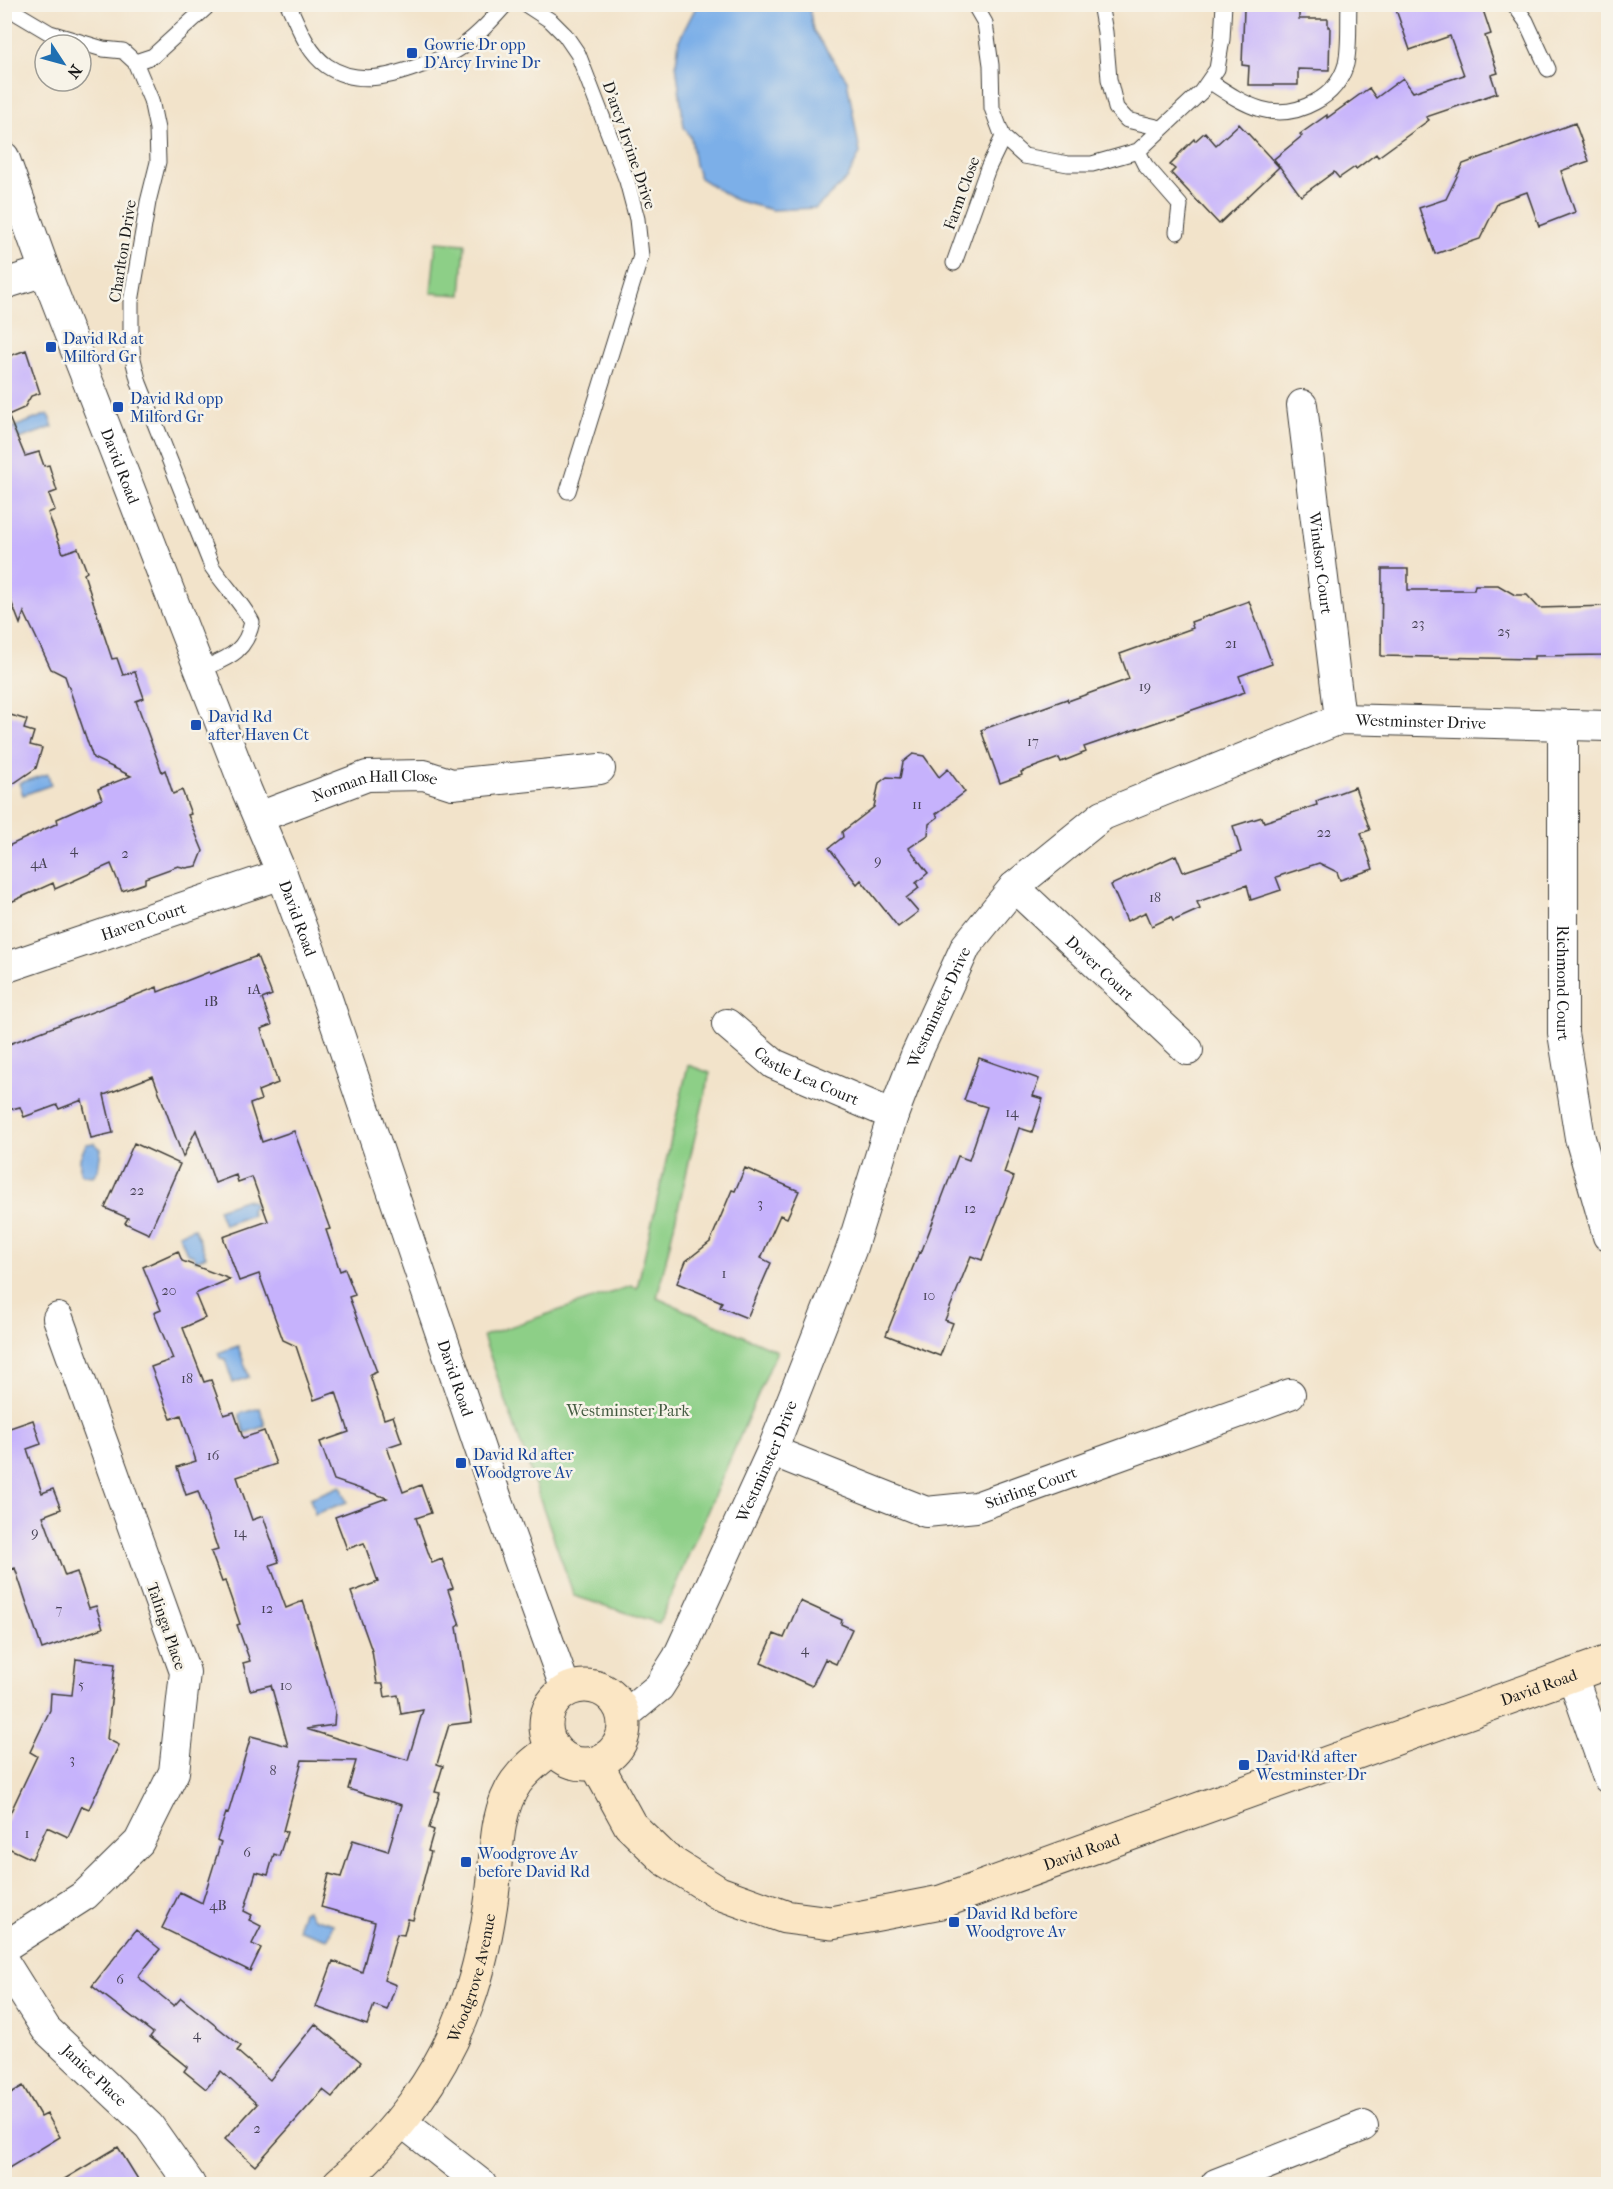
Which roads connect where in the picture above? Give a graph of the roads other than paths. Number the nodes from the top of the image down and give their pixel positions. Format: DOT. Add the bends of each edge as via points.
graph roads {
  1 [pos="11,4"];
  2 [pos="210,4"];
  3 [pos="288,4"];
  4 [pos="506,4"];
  5 [pos="525,4"];
  6 [pos="974,4"];
  7 [pos="1100,4"];
  8 [pos="1224,4"];
  9 [pos="1349,4"];
  10 [pos="1514,4"];
  11 [pos="135,62"];
  12 [pos="1548,69"];
  13 [pos="1209,81"];
  14 [pos="1161,129"];
  15 [pos="1003,137"];
  16 [pos="1138,151"];
  17 [pos="4,157"];
  18 [pos="1177,232"];
  19 [pos="954,263"];
  20 [pos="45,271"];
  21 [pos="4,284"];
  22 [pos="1302,405"];
  23 [pos="568,491"];
  24 [pos="200,670"];
  25 [pos="1340,719"];
  26 [pos="1608,726"];
  27 [pos="1563,727"];
  28 [pos="600,769"];
  29 [pos="259,817"];
  30 [pos="282,874"];
  31 [pos="1014,887"];
  32 [pos="4,968"];
  33 [pos="727,1024"];
  34 [pos="1188,1050"];
  35 [pos="893,1115"];
  36 [pos="1608,1236"];
  37 [pos="58,1318"];
  38 [pos="1290,1394"];
  39 [pos="772,1451"];
  40 [pos="1608,1662"];
  41 [pos="1572,1675"];
  42 [pos="566,1690"];
  43 [pos="624,1716"];
  44 [pos="553,1748"];
  45 [pos="596,1763"];
  46 [pos="1608,1778"];
  47 [pos="4,1947"];
  48 [pos="4,1962"];
  49 [pos="402,2122"];
  50 [pos="1363,2126"];
  51 [pos="190,2184"];
  52 [pos="339,2184"];
  53 [pos="481,2184"];
  54 [pos="1216,2184"];
  1 -- 11 [label="lane" via="18,14 50,33 123,51"];
  2 -- 11 [label="lane" via="153,57"];
  3 -- 4 [label="lane" via="310,48 325,65 345,76 368,79 404,72 451,54 480,33"];
  5 -- 23 [label="lane, D'arcy Irvine Drive" via="551,21 578,54 627,181 641,256"];
  6 -- 15 [label="lane" via="985,23 992,108"];
  7 -- 14 [label="lane" via="1116,108 1127,120"];
  8 -- 13 [label="lane" via="1217,69"];
  9 -- 13 [label="lane" via="1342,76 1333,89 1309,106 1273,113 1248,105"];
  10 -- 12 [label="lane"];
  11 -- 24 [label="lane, Charlton Drive" via="151,100 158,162 131,302 133,359 212,567 252,622 249,637 241,648"];
  13 -- 14 [label="lane"];
  14 -- 16 [label="lane"];
  15 -- 16 [label="lane" via="1024,156 1068,164 1092,164"];
  15 -- 19 [label="lane, Farm Close"];
  16 -- 18 [label="lane" via="1145,165 1180,205"];
  17 -- 20 [label="street, David Road"];
  20 -- 21 [label="street"];
  20 -- 24 [label="street, David Road"];
  22 -- 25 [label="street, Windsor Court"];
  24 -- 29 [label="street, David Road"];
  25 -- 27 [label="street, Westminster Drive"];
  25 -- 31 [label="street, Westminster Drive" via="1103,815"];
  26 -- 27 [label="street, Westminster Drive"];
  27 -- 36 [label="street, Richmond Court" via="1563,1033 1580,1138"];
  28 -- 29 [label="street, Norman Hall Close" via="452,784 424,776 367,776"];
  29 -- 30 [label="street, David Road"];
  30 -- 32 [label="street, Haven Court"];
  30 -- 42 [label="street, David Road"];
  31 -- 34 [label="street, Dover Court"];
  31 -- 35 [label="street, Westminster Drive" via="966,946"];
  33 -- 35 [label="street, Castle Lea Court" via="774,1064"];
  35 -- 39 [label="street, Westminster Drive" via="851,1250"];
  37 -- 47 [label="street, Talinga Place" via="185,1672 174,1773 139,1842 85,1894"];
  38 -- 39 [label="street, Stirling Court" via="976,1507 926,1512"];
  39 -- 43 [label="street, Westminster Drive" via="678,1657 658,1687"];
  40 -- 41 [label="street, David Road"];
  41 -- 45 [label="street, David Road" via="941,1902 831,1923 785,1917 719,1893 665,1859 630,1825"];
  41 -- 46 [label="street"];
  42 -- 43 [label="street" via="590,1685 602,1689 616,1700"];
  42 -- 44 [label="street" via="548,1710 547,1736"];
  43 -- 45 [label="street" via="622,1740 607,1758"];
  44 -- 45 [label="street" via="572,1762"];
  44 -- 49 [label="street, Woodgrove Avenue" via="516,1782 501,1812 483,1951 468,2002 454,2037"];
  48 -- 51 [label="street, Janice Place" via="46,2029 149,2126"];
  49 -- 52 [label="street, Woodgrove Avenue"];
  49 -- 53 [label="street"];
  50 -- 54 [label="street"];
}
